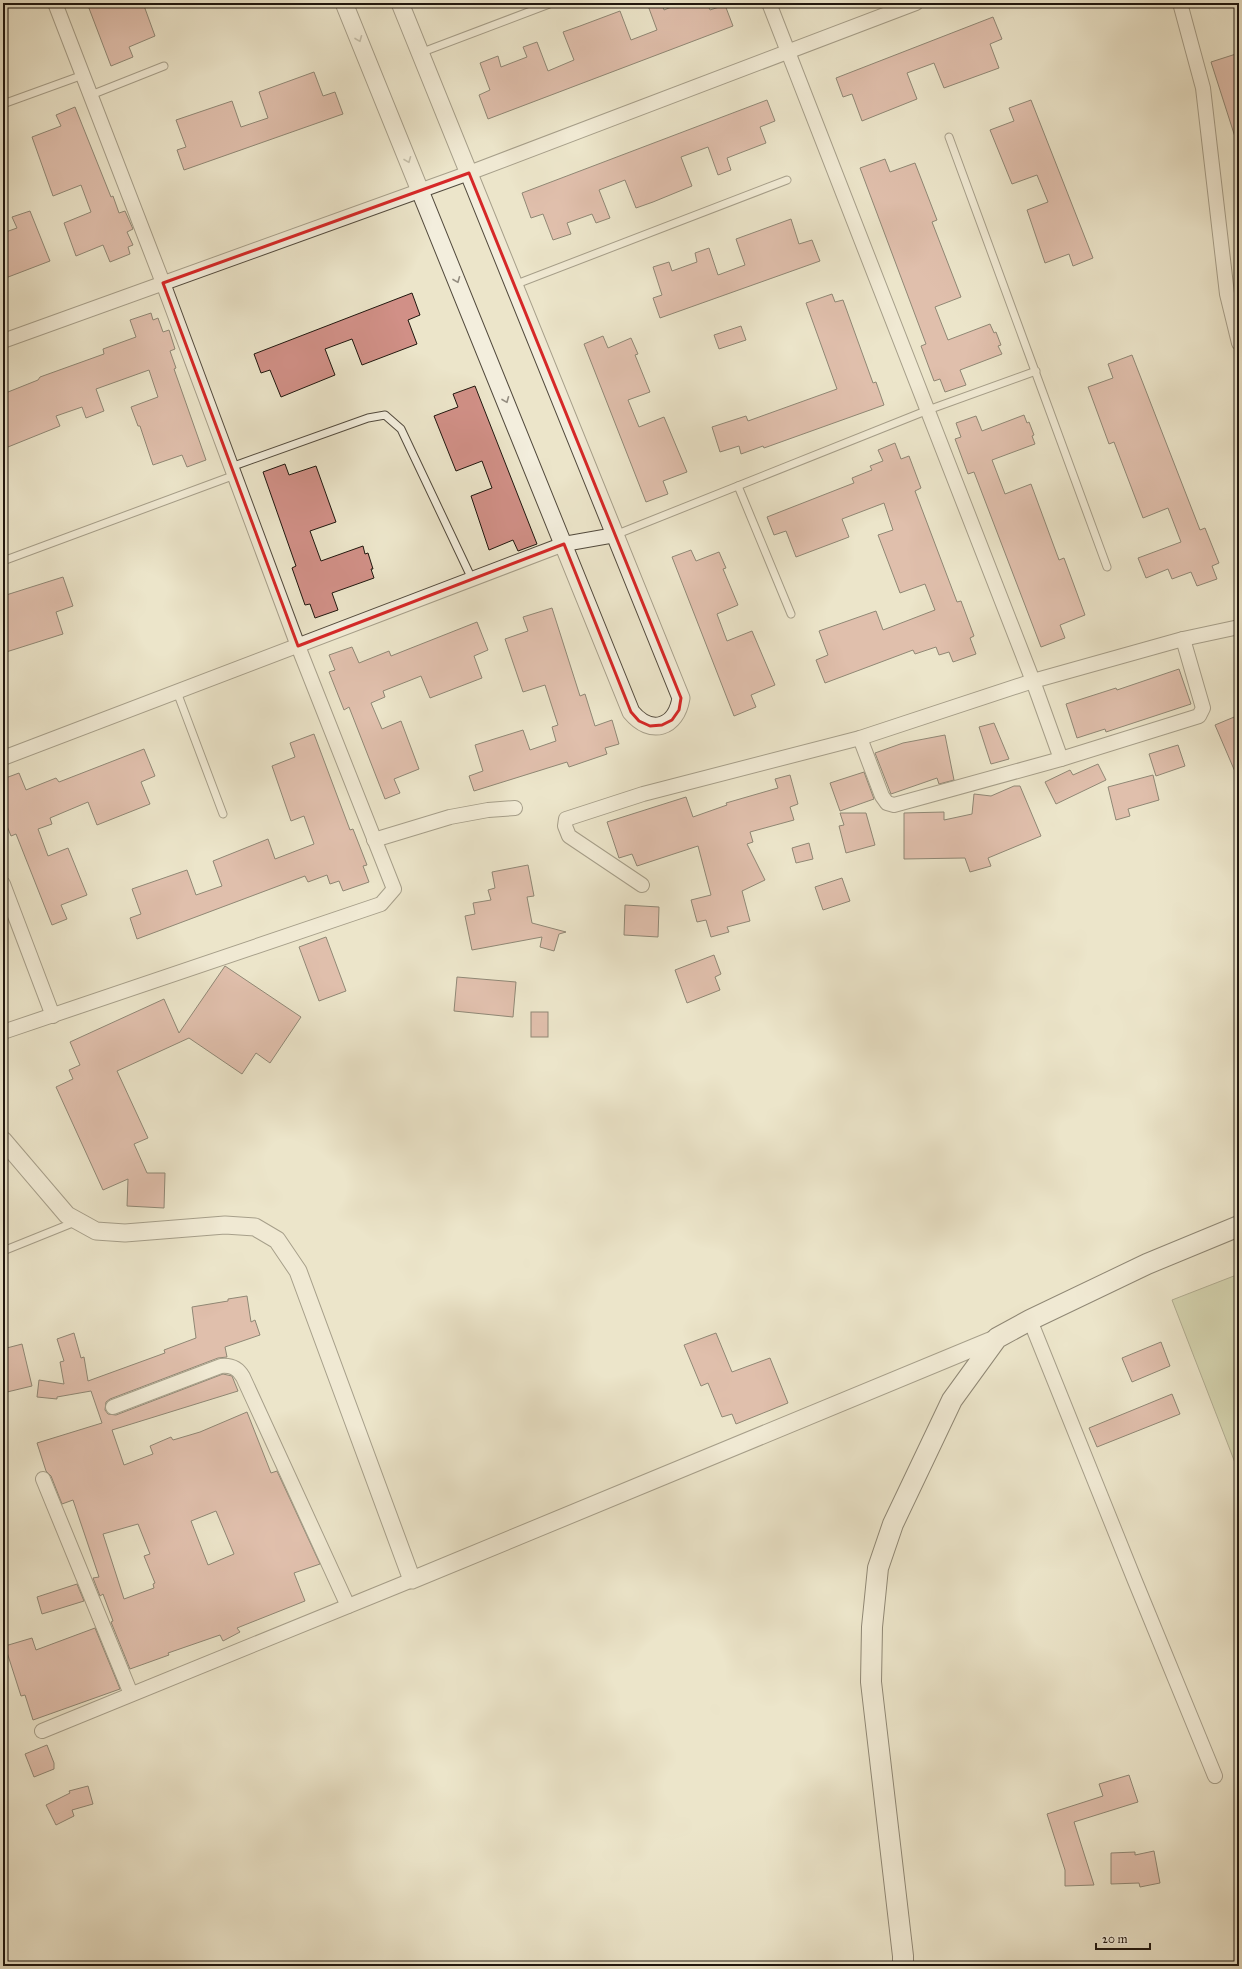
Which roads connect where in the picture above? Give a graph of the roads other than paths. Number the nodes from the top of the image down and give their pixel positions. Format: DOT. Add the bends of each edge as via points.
graph roads {
  1 [pos="55,3"];
  2 [pos="344,3"];
  3 [pos="400,3"];
  4 [pos="552,3"];
  5 [pos="769,3"];
  6 [pos="916,3"];
  7 [pos="1180,3"];
  8 [pos="787,51"];
  9 [pos="420,52"];
  10 [pos="164,66"];
  11 [pos="83,75"];
  12 [pos="91,95"];
  13 [pos="3,104"];
  14 [pos="949,137"];
  15 [pos="469,173"];
  16 [pos="787,180"];
  17 [pos="420,190"];
  18 [pos="163,282"];
  19 [pos="514,285"];
  20 [pos="3,340"];
  21 [pos="1239,343"];
  22 [pos="1036,371"];
  23 [pos="928,410"];
  24 [pos="233,471"];
  25 [pos="738,486"];
  26 [pos="615,535"];
  27 [pos="564,544"];
  28 [pos="3,561"];
  29 [pos="1107,567"];
  30 [pos="472,579"];
  31 [pos="791,614"];
  32 [pos="1239,627"];
  33 [pos="1183,639"];
  34 [pos="298,646"];
  35 [pos="1033,681"];
  36 [pos="177,692"];
  37 [pos="860,738"];
  38 [pos="3,758"];
  39 [pos="1061,759"];
  40 [pos="515,808"];
  41 [pos="224,814"];
  42 [pos="374,840"];
  43 [pos="3,884"];
  44 [pos="642,885"];
  45 [pos="53,1016"];
  46 [pos="3,1032"];
  47 [pos="3,1140"];
  48 [pos="77,1221"];
  49 [pos="1239,1226"];
  50 [pos="3,1251"];
  51 [pos="1030,1320"];
  52 [pos="997,1338"];
  53 [pos="113,1407"];
  54 [pos="43,1479"];
  55 [pos="412,1580"];
  56 [pos="348,1606"];
  57 [pos="131,1694"];
  58 [pos="42,1731"];
  59 [pos="1215,1776"];
  60 [pos="903,1966"];
  1 -- 11 [label="street"];
  2 -- 17 [label="street, one-way"];
  3 -- 9 [label="street"];
  4 -- 9 [label="lane"];
  5 -- 8 [label="street"];
  6 -- 8 [label="street"];
  7 -- 21 [label="street" via="1203,88 1227,294"];
  8 -- 15 [label="street"];
  8 -- 23 [label="street"];
  9 -- 15 [label="street"];
  10 -- 12 [label="lane"];
  11 -- 12 [label="street"];
  11 -- 13 [label="lane"];
  12 -- 18 [label="street"];
  14 -- 22 [label="lane"];
  15 -- 17 [label="street"];
  15 -- 19 [label="street"];
  16 -- 19 [label="lane"];
  17 -- 18 [label="street"];
  17 -- 27 [label="street, one-way"];
  18 -- 20 [label="street"];
  18 -- 24 [label="street"];
  19 -- 26 [label="street"];
  22 -- 23 [label="lane"];
  22 -- 29 [label="lane"];
  23 -- 25 [label="lane"];
  23 -- 35 [label="street"];
  24 -- 28 [label="lane"];
  24 -- 30 [label="lane" via="368,418 385,415 401,429"];
  24 -- 34 [label="street"];
  25 -- 26 [label="lane"];
  25 -- 31 [label="lane"];
  26 -- 27 [label="street"];
  26 -- 27 [label="street" via="681,698 679,710 672,720 662,726 650,726 639,721 631,712"];
  27 -- 30 [label="street"];
  30 -- 34 [label="street"];
  32 -- 33 [label="street"];
  33 -- 35 [label="street"];
  33 -- 39 [label="street" via="1203,708 1199,716"];
  34 -- 36 [label="street"];
  34 -- 42 [label="street"];
  35 -- 37 [label="street"];
  35 -- 39 [label="street"];
  36 -- 38 [label="street"];
  36 -- 41 [label="lane"];
  37 -- 39 [label="street" via="882,796 887,803 894,804"];
  37 -- 44 [label="street" via="643,794 566,819 565,826 570,836"];
  40 -- 42 [label="street" via="450,817"];
  42 -- 45 [label="street" via="394,889 381,904"];
  43 -- 45 [label="street"];
  45 -- 46 [label="street"];
  47 -- 48 [label="street" via="67,1215"];
  48 -- 50 [label="lane"];
  48 -- 55 [label="street" via="96,1231 125,1233 225,1225 255,1227 277,1240 298,1271"];
  49 -- 51 [label="main road" via="1147,1264"];
  51 -- 52 [label="main road"];
  51 -- 59 [label="street"];
  52 -- 55 [label="street"];
  52 -- 60 [label="main road" via="952,1400 893,1524 878,1568 872,1627 871,1682"];
  53 -- 56 [label="street" via="221,1366 236,1369 243,1377"];
  54 -- 57 [label="street"];
  55 -- 56 [label="street"];
  56 -- 57 [label="street"];
  57 -- 58 [label="street"];
}
